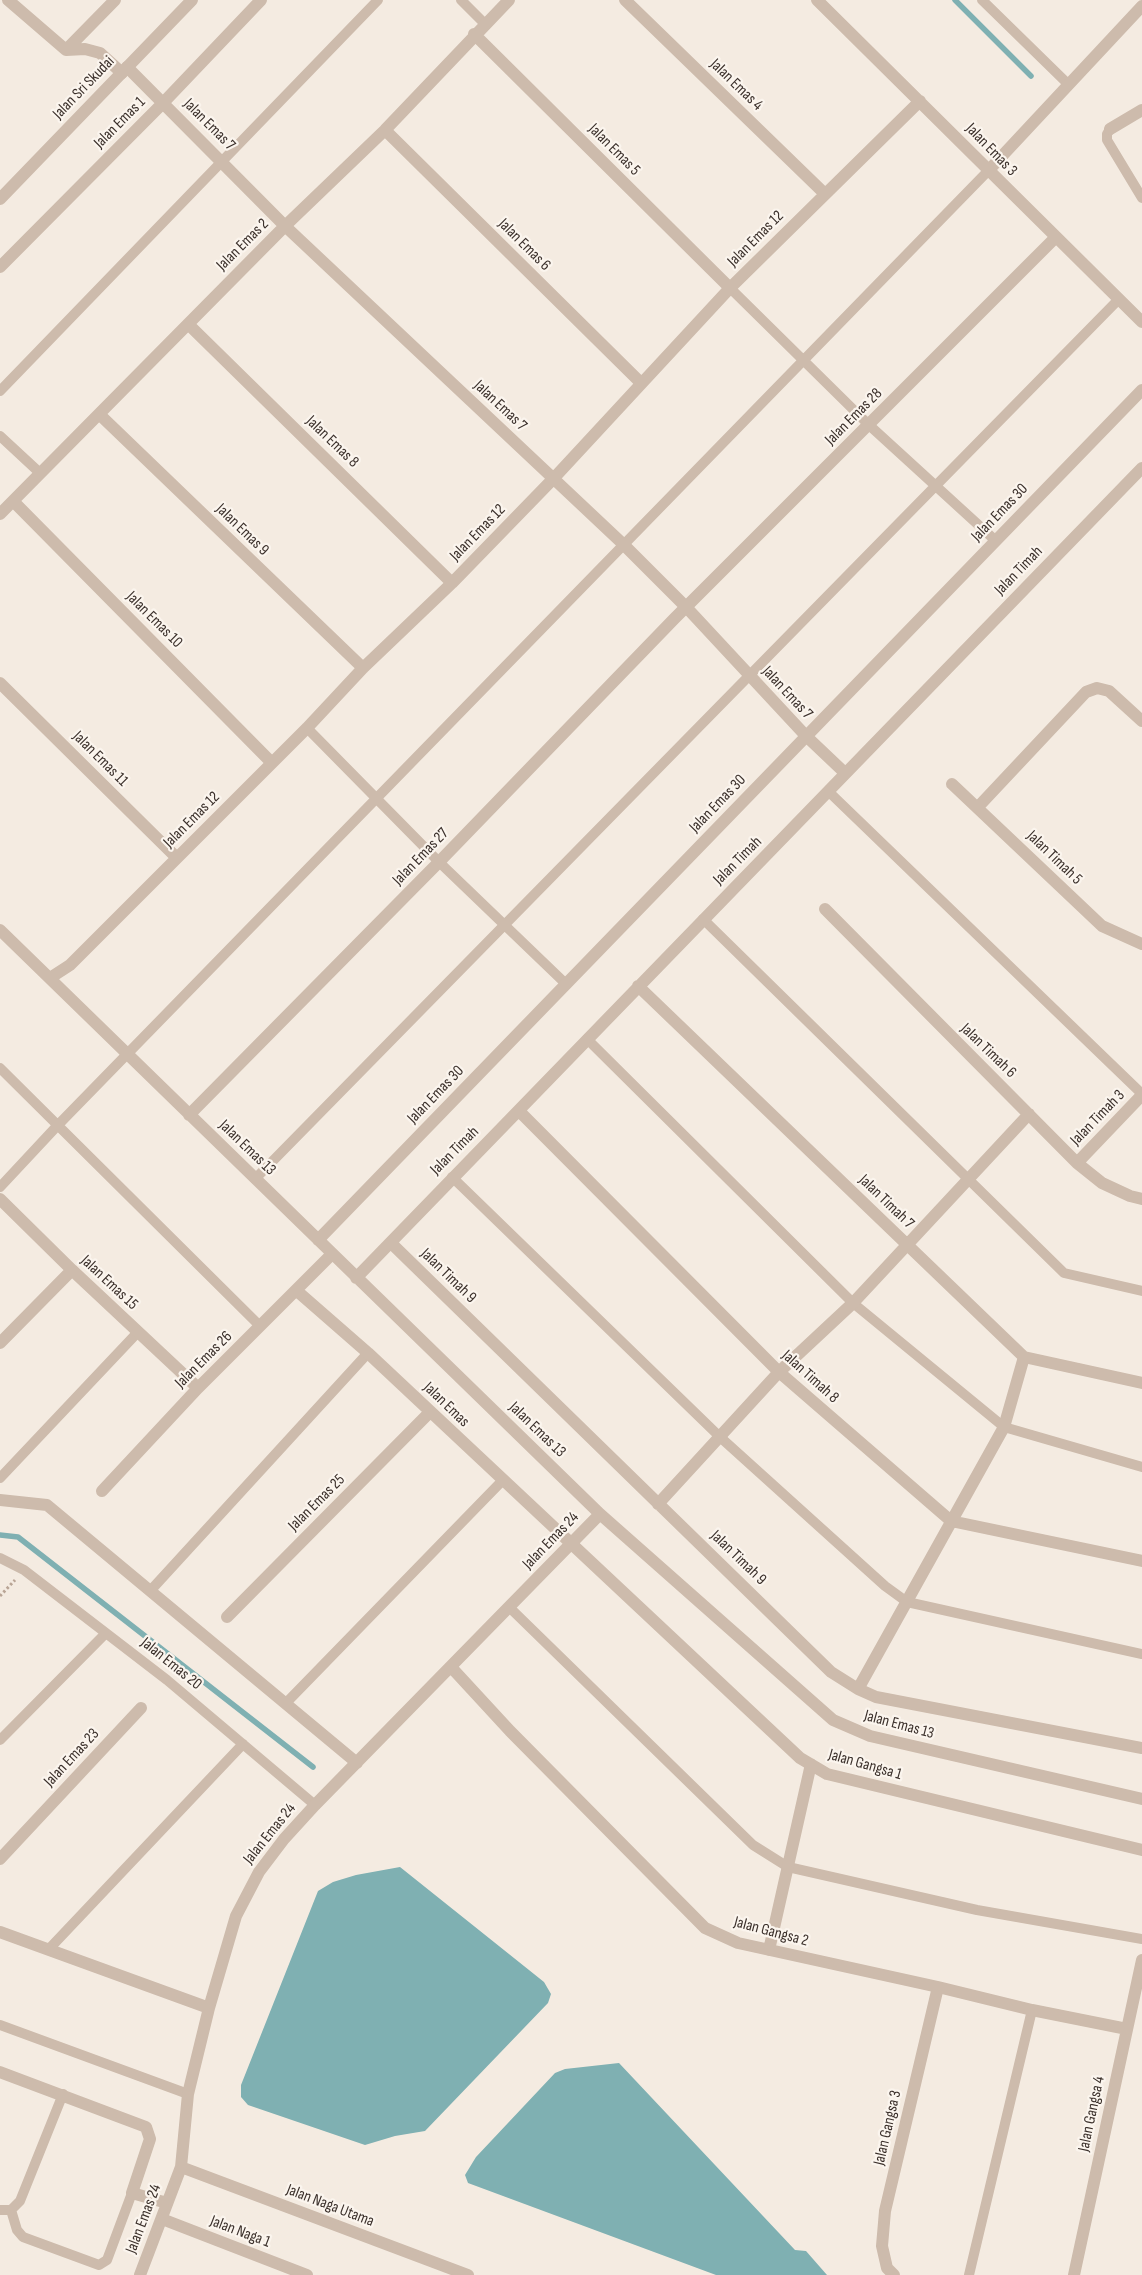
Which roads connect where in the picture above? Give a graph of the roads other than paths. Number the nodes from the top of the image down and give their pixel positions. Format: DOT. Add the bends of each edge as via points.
graph roads {
  1 [pos="8,0"];
  2 [pos="115,0"];
  3 [pos="192,0"];
  4 [pos="261,0"];
  5 [pos="378,0"];
  6 [pos="461,0"];
  7 [pos="509,0"];
  8 [pos="625,0"];
  9 [pos="817,0"];
  10 [pos="982,0"];
  11 [pos="1142,6"];
  12 [pos="485,24"];
  13 [pos="474,34"];
  14 [pos="66,50"];
  15 [pos="124,70"];
  16 [pos="1068,84"];
  17 [pos="920,100"];
  18 [pos="163,104"];
  19 [pos="1142,110"];
  20 [pos="1110,129"];
  21 [pos="384,130"];
  22 [pos="221,160"];
  23 [pos="988,170"];
  24 [pos="824,194"];
  25 [pos="1142,198"];
  26 [pos="0,199"];
  27 [pos="285,226"];
  28 [pos="1056,238"];
  29 [pos="0,267"];
  30 [pos="730,288"];
  31 [pos="1119,299"];
  32 [pos="1142,322"];
  33 [pos="188,324"];
  34 [pos="804,360"];
  35 [pos="641,383"];
  36 [pos="1142,390"];
  37 [pos="0,391"];
  38 [pos="99,414"];
  39 [pos="869,425"];
  40 [pos="0,436"];
  41 [pos="1142,468"];
  42 [pos="40,473"];
  43 [pos="554,478"];
  44 [pos="936,487"];
  45 [pos="13,501"];
  46 [pos="0,514"];
  47 [pos="996,541"];
  48 [pos="623,544"];
  49 [pos="452,583"];
  50 [pos="687,608"];
  51 [pos="674,619"];
  52 [pos="363,668"];
  53 [pos="749,676"];
  54 [pos="0,683"];
  55 [pos="1142,721"];
  56 [pos="307,728"];
  57 [pos="806,736"];
  58 [pos="272,763"];
  59 [pos="845,773"];
  60 [pos="952,784"];
  61 [pos="829,792"];
  62 [pos="376,798"];
  63 [pos="978,807"];
  64 [pos="177,858"];
  65 [pos="439,862"];
  66 [pos="825,909"];
  67 [pos="703,920"];
  68 [pos="504,924"];
  69 [pos="0,930"];
  70 [pos="1142,944"];
  71 [pos="50,978"];
  72 [pos="566,984"];
  73 [pos="638,986"];
  74 [pos="587,1039"];
  75 [pos="128,1055"];
  76 [pos="0,1068"];
  77 [pos="1142,1095"];
  78 [pos="519,1111"];
  79 [pos="189,1114"];
  80 [pos="1029,1114"];
  81 [pos="57,1126"];
  82 [pos="1077,1163"];
  83 [pos="452,1177"];
  84 [pos="255,1179"];
  85 [pos="968,1181"];
  86 [pos="0,1187"];
  87 [pos="0,1199"];
  88 [pos="1142,1199"];
  89 [pos="318,1240"];
  90 [pos="391,1243"];
  91 [pos="908,1246"];
  92 [pos="332,1254"];
  93 [pos="72,1270"];
  94 [pos="356,1278"];
  95 [pos="296,1291"];
  96 [pos="1142,1291"];
  97 [pos="853,1303"];
  98 [pos="260,1326"];
  99 [pos="138,1332"];
  100 [pos="0,1342"];
  101 [pos="368,1354"];
  102 [pos="1024,1357"];
  103 [pos="779,1372"];
  104 [pos="1142,1383"];
  105 [pos="198,1388"];
  106 [pos="430,1412"];
  107 [pos="1004,1427"];
  108 [pos="720,1437"];
  109 [pos="1142,1467"];
  110 [pos="0,1478"];
  111 [pos="502,1481"];
  112 [pos="102,1491"];
  113 [pos="0,1500"];
  114 [pos="658,1504"];
  115 [pos="600,1514"];
  116 [pos="951,1521"];
  117 [pos="571,1544"];
  118 [pos="0,1558"];
  119 [pos="1142,1561"];
  120 [pos="151,1590"];
  121 [pos="907,1602"];
  122 [pos="509,1607"];
  123 [pos="227,1617"];
  124 [pos="106,1633"];
  125 [pos="1142,1654"];
  126 [pos="451,1667"];
  127 [pos="858,1689"];
  128 [pos="287,1702"];
  129 [pos="141,1708"];
  130 [pos="0,1740"];
  131 [pos="242,1744"];
  132 [pos="1142,1748"];
  133 [pos="356,1763"];
  134 [pos="811,1764"];
  135 [pos="1142,1799"];
  136 [pos="315,1806"];
  137 [pos="1142,1850"];
  138 [pos="0,1859"];
  139 [pos="788,1867"];
  140 [pos="0,1932"];
  141 [pos="1142,1939"];
  142 [pos="49,1950"];
  143 [pos="769,1950"];
  144 [pos="1142,1960"];
  145 [pos="938,1987"];
  146 [pos="209,2008"];
  147 [pos="1032,2010"];
  148 [pos="0,2025"];
  149 [pos="1127,2029"];
  150 [pos="0,2072"];
  151 [pos="63,2094"];
  152 [pos="188,2094"];
  153 [pos="181,2167"];
  154 [pos="132,2193"];
  155 [pos="167,2204"];
  156 [pos="0,2210"];
  157 [pos="11,2210"];
  158 [pos="162,2219"];
  159 [pos="140,2275"];
  160 [pos="307,2275"];
  161 [pos="468,2275"];
  162 [pos="894,2275"];
  163 [pos="969,2275"];
  164 [pos="1074,2275"];
  1 -- 14 [label="street"];
  2 -- 14 [label="street"];
  3 -- 15 [label="street, Jalan Sri Skudai"];
  4 -- 18 [label="street, Jalan Emas 1"];
  5 -- 22 [label="lane"];
  6 -- 12 [label="lane"];
  7 -- 12 [label="street, Jalan Emas 2"];
  8 -- 24 [label="street, Jalan Emas 4"];
  9 -- 17 [label="street, Jalan Emas 3"];
  10 -- 16 [label="lane"];
  11 -- 16 [label="street"];
  12 -- 13 [label="street, Jalan Emas 2"];
  13 -- 21 [label="street, Jalan Emas 2"];
  13 -- 30 [label="street, Jalan Emas 5"];
  14 -- 15 [label="street, Jalan Emas 7" via="100,53"];
  15 -- 18 [label="street, Jalan Emas 7"];
  15 -- 26 [label="street, Jalan Sri Skudai"];
  16 -- 23 [label="street"];
  17 -- 23 [label="street, Jalan Emas 3"];
  17 -- 24 [label="street, Jalan Emas 12"];
  18 -- 22 [label="street, Jalan Emas 7"];
  18 -- 29 [label="street, Jalan Emas 1"];
  19 -- 20 [label="street"];
  20 -- 25 [label="lane" via="1106,134 1107,140"];
  21 -- 27 [label="street, Jalan Emas 2"];
  21 -- 35 [label="street, Jalan Emas 6"];
  22 -- 27 [label="street, Jalan Emas 7"];
  22 -- 37 [label="lane"];
  23 -- 28 [label="street, Jalan Emas 3"];
  23 -- 34 [label="lane"];
  24 -- 30 [label="street, Jalan Emas 12"];
  27 -- 33 [label="street, Jalan Emas 2"];
  27 -- 43 [label="street, Jalan Emas 7"];
  28 -- 31 [label="street, Jalan Emas 3"];
  28 -- 39 [label="street, Jalan Emas 28"];
  30 -- 34 [label="lane"];
  30 -- 35 [label="street, Jalan Emas 12"];
  31 -- 32 [label="street, Jalan Emas 3"];
  31 -- 44 [label="lane"];
  33 -- 38 [label="street, Jalan Emas 2"];
  33 -- 49 [label="street, Jalan Emas 8"];
  34 -- 39 [label="lane"];
  34 -- 48 [label="lane"];
  35 -- 43 [label="street, Jalan Emas 12"];
  36 -- 47 [label="street, Jalan Emas 30"];
  38 -- 42 [label="street, Jalan Emas 2"];
  38 -- 52 [label="street, Jalan Emas 9"];
  39 -- 44 [label="lane"];
  39 -- 50 [label="street, Jalan Emas 28"];
  40 -- 42 [label="lane"];
  41 -- 59 [label="street, Jalan Timah"];
  42 -- 45 [label="street, Jalan Emas 2"];
  43 -- 48 [label="street, Jalan Emas 7"];
  43 -- 49 [label="street, Jalan Emas 12"];
  44 -- 47 [label="lane"];
  44 -- 53 [label="lane"];
  45 -- 46 [label="street, Jalan Emas 2"];
  45 -- 58 [label="street, Jalan Emas 10"];
  47 -- 57 [label="street, Jalan Emas 30"];
  48 -- 50 [label="street, Jalan Emas 7"];
  48 -- 62 [label="lane"];
  49 -- 52 [label="street, Jalan Emas 12"];
  50 -- 51 [label="street, Jalan Emas 28"];
  50 -- 53 [label="street, Jalan Emas 7"];
  51 -- 65 [label="street, Jalan Emas 27"];
  52 -- 56 [label="street, Jalan Emas 12"];
  53 -- 57 [label="street, Jalan Emas 7"];
  53 -- 68 [label="lane"];
  54 -- 64 [label="street, Jalan Emas 11"];
  55 -- 63 [label="street" via="1109,691 1097,688 1086,692"];
  56 -- 58 [label="street, Jalan Emas 12"];
  56 -- 62 [label="lane"];
  57 -- 59 [label="street, Jalan Emas 7"];
  57 -- 72 [label="street, Jalan Emas 30"];
  58 -- 64 [label="street, Jalan Emas 12"];
  59 -- 61 [label="street, Jalan Timah"];
  60 -- 63 [label="street, Jalan Timah 5"];
  61 -- 67 [label="street, Jalan Timah"];
  61 -- 77 [label="lane"];
  62 -- 65 [label="lane"];
  62 -- 75 [label="lane"];
  63 -- 70 [label="street, Jalan Timah 5" via="1102,926"];
  64 -- 71 [label="street, Jalan Emas 12" via="70,965"];
  65 -- 68 [label="lane"];
  65 -- 79 [label="street, Jalan Emas 27"];
  66 -- 80 [label="street, Jalan Timah 6"];
  67 -- 73 [label="street, Jalan Timah"];
  67 -- 85 [label="lane"];
  68 -- 72 [label="lane"];
  68 -- 84 [label="lane"];
  69 -- 71 [label="street, Jalan Emas 13"];
  71 -- 75 [label="street, Jalan Emas 13"];
  72 -- 89 [label="street, Jalan Emas 30"];
  73 -- 74 [label="street, Jalan Timah"];
  73 -- 91 [label="street, Jalan Timah 7"];
  74 -- 78 [label="street, Jalan Timah"];
  74 -- 97 [label="lane"];
  75 -- 79 [label="street, Jalan Emas 13"];
  75 -- 81 [label="lane"];
  76 -- 81 [label="lane"];
  77 -- 82 [label="street, Jalan Timah 3"];
  78 -- 83 [label="street, Jalan Timah"];
  78 -- 103 [label="street, Jalan Timah 8"];
  79 -- 84 [label="street, Jalan Emas 13"];
  80 -- 82 [label="street, Jalan Timah 6"];
  80 -- 85 [label="street"];
  81 -- 86 [label="lane"];
  81 -- 98 [label="lane"];
  82 -- 88 [label="street, Jalan Timah 6" via="1102,1183"];
  83 -- 90 [label="street, Jalan Timah"];
  83 -- 108 [label="lane"];
  84 -- 89 [label="street, Jalan Emas 13"];
  85 -- 91 [label="street"];
  85 -- 96 [label="lane" via="1064,1273"];
  87 -- 93 [label="street, Jalan Emas 15"];
  89 -- 92 [label="street, Jalan Emas 13"];
  90 -- 94 [label="street, Jalan Timah"];
  90 -- 114 [label="street, Jalan Timah 9"];
  91 -- 97 [label="street"];
  91 -- 102 [label="street, Jalan Timah 7"];
  92 -- 94 [label="street, Jalan Emas 13"];
  92 -- 95 [label="street, Jalan Emas 26"];
  93 -- 99 [label="street, Jalan Emas 15"];
  93 -- 100 [label="street"];
  94 -- 115 [label="street, Jalan Emas 13"];
  95 -- 98 [label="street, Jalan Emas 26"];
  95 -- 101 [label="street, Jalan Emas"];
  97 -- 103 [label="street"];
  97 -- 107 [label="lane"];
  98 -- 105 [label="street, Jalan Emas 26"];
  99 -- 105 [label="street, Jalan Emas 15"];
  99 -- 110 [label="lane"];
  101 -- 106 [label="street, Jalan Emas"];
  101 -- 120 [label="lane"];
  102 -- 104 [label="street"];
  102 -- 107 [label="street"];
  103 -- 108 [label="street"];
  103 -- 116 [label="street, Jalan Timah 8"];
  105 -- 112 [label="street, Jalan Emas 26"];
  106 -- 111 [label="street, Jalan Emas"];
  106 -- 123 [label="street, Jalan Emas 25"];
  107 -- 109 [label="lane"];
  107 -- 116 [label="street"];
  108 -- 114 [label="street"];
  108 -- 121 [label="lane" via="885,1586"];
  111 -- 117 [label="street, Jalan Emas"];
  111 -- 128 [label="lane"];
  113 -- 120 [label="street" via="47,1505"];
  114 -- 127 [label="street, Jalan Timah 9" via="831,1672"];
  115 -- 117 [label="street, Jalan Emas 24"];
  115 -- 135 [label="street, Jalan Emas 13" via="833,1720 870,1736"];
  116 -- 119 [label="street, Jalan Timah 8"];
  116 -- 121 [label="street"];
  117 -- 122 [label="street, Jalan Emas 24"];
  117 -- 134 [label="street, Jalan Gangsa 1" via="800,1758"];
  118 -- 124 [label="lane, Jalan Emas 20" via="24,1570"];
  120 -- 128 [label="street"];
  121 -- 125 [label="lane"];
  121 -- 127 [label="street"];
  122 -- 126 [label="street, Jalan Emas 24"];
  122 -- 139 [label="lane" via="753,1845"];
  124 -- 130 [label="lane"];
  124 -- 131 [label="lane, Jalan Emas 20"];
  126 -- 133 [label="street, Jalan Emas 24"];
  126 -- 143 [label="street, Jalan Gangsa 2" via="510,1732 705,1928 738,1943"];
  127 -- 132 [label="street, Jalan Timah 9" via="876,1697"];
  128 -- 133 [label="street"];
  129 -- 138 [label="street, Jalan Emas 23"];
  131 -- 136 [label="lane, Jalan Emas 20"];
  131 -- 142 [label="lane"];
  133 -- 136 [label="street, Jalan Emas 24"];
  134 -- 137 [label="street, Jalan Gangsa 1" via="826,1774"];
  134 -- 139 [label="street"];
  136 -- 146 [label="street, Jalan Emas 24" via="284,1838 259,1872 240,1909"];
  139 -- 141 [label="lane" via="977,1910"];
  139 -- 143 [label="street"];
  140 -- 142 [label="street"];
  142 -- 146 [label="street"];
  143 -- 145 [label="street, Jalan Gangsa 2"];
  144 -- 149 [label="street, Jalan Gangsa 4"];
  145 -- 147 [label="street, Jalan Gangsa 2"];
  145 -- 162 [label="street, Jalan Gangsa 3" via="884,2211 882,2246 886,2268"];
  146 -- 152 [label="street, Jalan Emas 24"];
  147 -- 149 [label="street, Jalan Gangsa 2"];
  147 -- 163 [label="lane"];
  148 -- 152 [label="lane"];
  149 -- 164 [label="street, Jalan Gangsa 4"];
  150 -- 151 [label="street"];
  151 -- 154 [label="street" via="146,2127 150,2139"];
  151 -- 157 [label="lane" via="23,2194"];
  152 -- 153 [label="street, Jalan Emas 24"];
  153 -- 155 [label="street, Jalan Emas 24"];
  153 -- 161 [label="street, Jalan Naga Utama"];
  154 -- 155 [label="street"];
  154 -- 157 [label="lane" via="108,2260 99,2265 22,2237"];
  155 -- 158 [label="street, Jalan Emas 24"];
  156 -- 157 [label="lane"];
  158 -- 159 [label="street, Jalan Emas 24"];
  158 -- 160 [label="street, Jalan Naga 1"];
}
